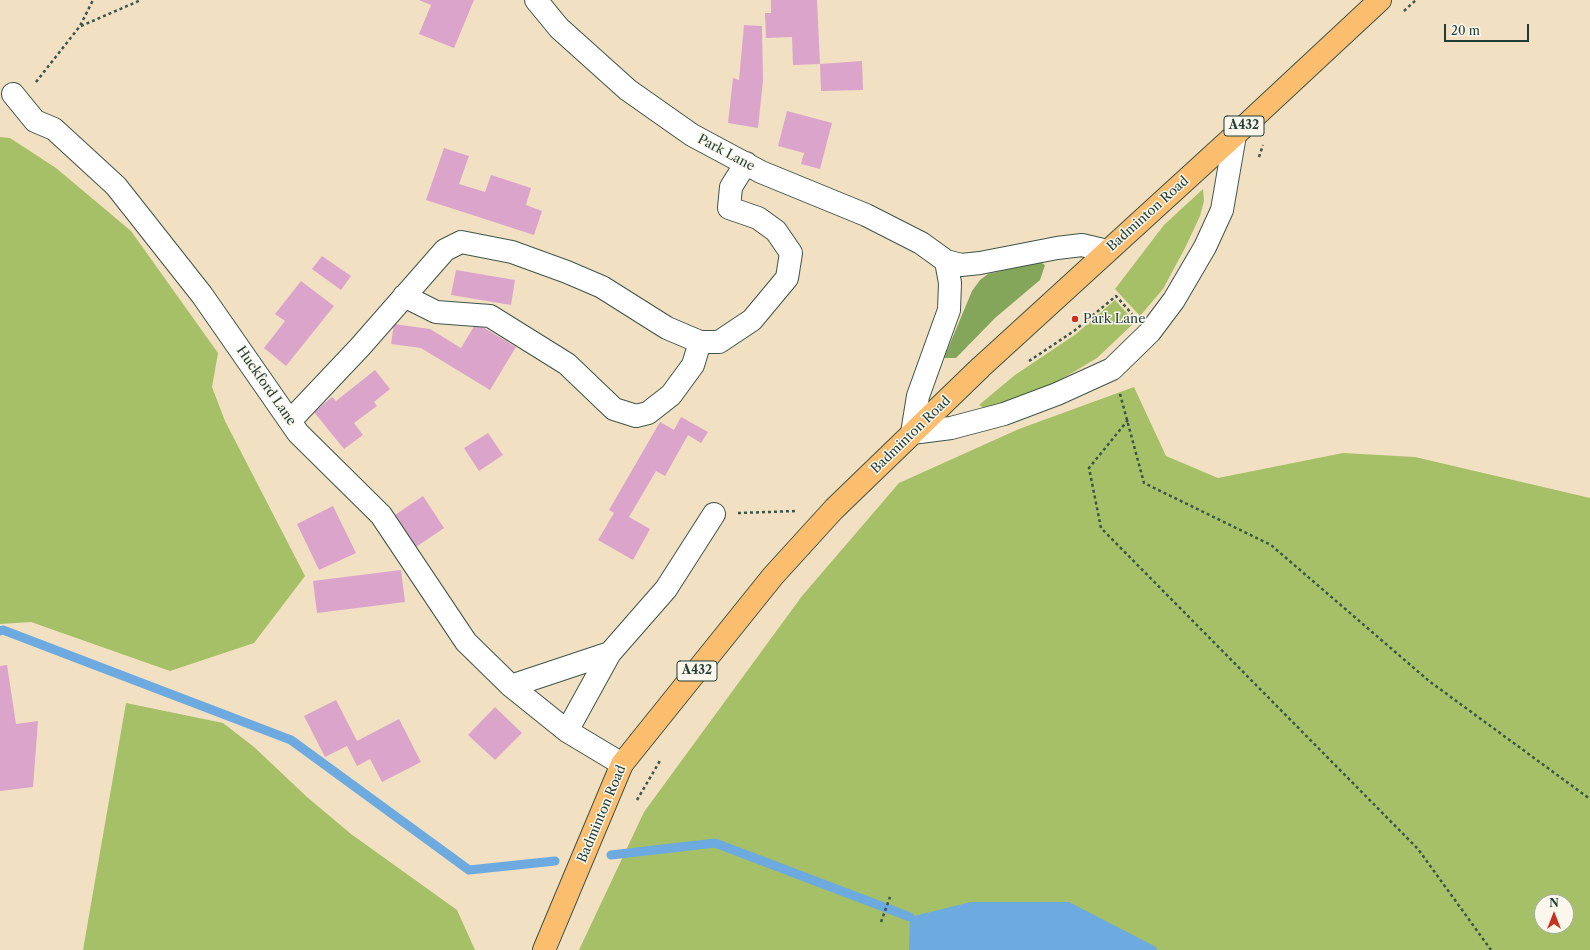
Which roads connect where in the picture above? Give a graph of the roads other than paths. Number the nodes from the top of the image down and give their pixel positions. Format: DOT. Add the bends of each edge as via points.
graph roads {
  1 [pos="536,0"];
  2 [pos="1380,0"];
  3 [pos="13,94"];
  4 [pos="1235,134"];
  5 [pos="746,163"];
  6 [pos="1107,251"];
  7 [pos="946,261"];
  8 [pos="404,296"];
  9 [pos="700,342"];
  10 [pos="290,421"];
  11 [pos="912,433"];
  12 [pos="714,514"];
  13 [pos="610,653"];
  14 [pos="511,686"];
  15 [pos="567,731"];
  16 [pos="622,764"];
  17 [pos="544,950"];
  1 -- 5 [label="street, Park Lane" via="559,28 628,90 692,136"];
  2 -- 4 [label="main road, Badminton Road / A432"];
  3 -- 10 [label="street, Huckford Lane" via="35,121 54,129 116,186 202,295"];
  4 -- 6 [label="main road, Badminton Road / A432"];
  4 -- 11 [label="street" via="1222,210 1205,247 1174,300 1150,332 1112,369 1004,414 951,428"];
  5 -- 7 [label="street, Park Lane" via="761,172 866,215 921,243"];
  5 -- 9 [label="street" via="731,186 729,208 758,218 776,230 791,253 787,278 752,320 718,342"];
  6 -- 7 [label="street, Park Lane" via="1082,245 980,263 961,265"];
  6 -- 11 [label="main road, Badminton Road / A432"];
  7 -- 11 [label="street" via="950,283 949,310 918,396"];
  8 -- 9 [label="street" via="445,250 461,242 512,252 568,272 602,287 667,328"];
  8 -- 9 [label="street" via="436,312 490,316 568,364 614,409 636,416 648,413 671,395 693,365"];
  8 -- 10 [label="street"];
  10 -- 14 [label="street, Huckford Lane" via="298,433 381,515 466,642"];
  11 -- 16 [label="main road, Badminton Road / A432" via="772,576"];
  12 -- 13 [label="street" via="666,589"];
  13 -- 14 [label="street"];
  13 -- 15 [label="street"];
  14 -- 15 [label="street, Huckford Lane"];
  15 -- 16 [label="street, Huckford Lane"];
  16 -- 17 [label="main road, Badminton Road / A432"];
}
